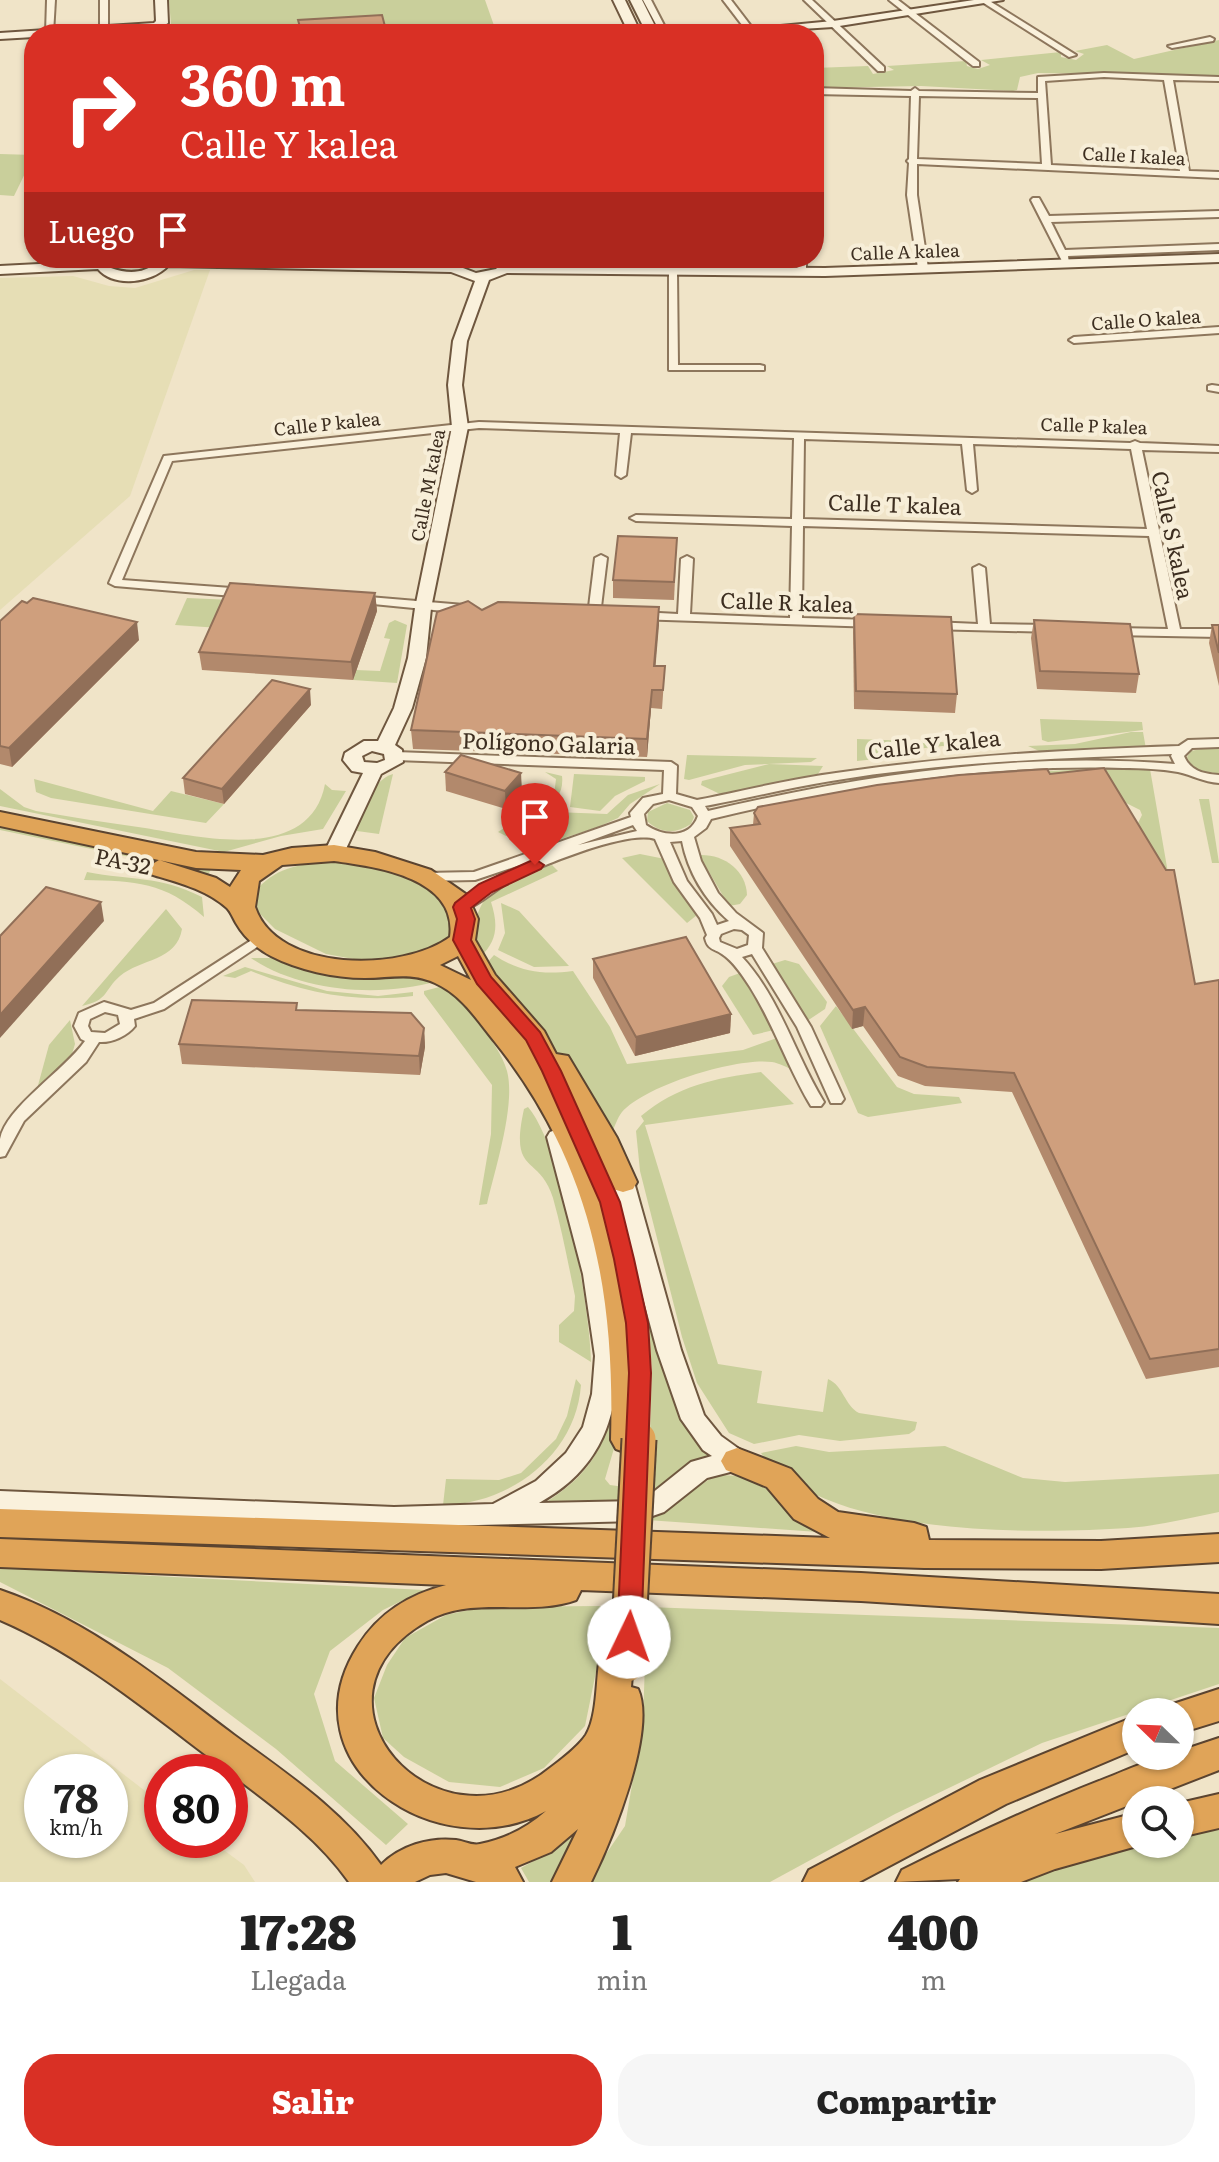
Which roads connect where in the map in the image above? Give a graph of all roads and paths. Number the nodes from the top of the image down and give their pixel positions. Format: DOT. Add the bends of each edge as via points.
graph roads {
  1 [pos="51,0"];
  2 [pos="104,0"];
  3 [pos="161,0"];
  4 [pos="619,0"];
  5 [pos="636,0"];
  6 [pos="647,0"];
  7 [pos="727,0"];
  8 [pos="808,0"];
  9 [pos="893,0"];
  10 [pos="989,1"];
  11 [pos="911,14"];
  12 [pos="50,24"];
  13 [pos="104,24"];
  14 [pos="161,24"];
  15 [pos="631,24"];
  16 [pos="648,24"];
  17 [pos="659,24"];
  18 [pos="745,24"];
  19 [pos="833,24"];
  20 [pos="824,25"];
  21 [pos="24,35"];
  22 [pos="0,36"];
  23 [pos="1210,39"];
  24 [pos="1172,46"];
  25 [pos="1072,55"];
  26 [pos="976,64"];
  27 [pos="881,69"];
  28 [pos="1168,77"];
  29 [pos="1219,79"];
  30 [pos="824,91"];
  31 [pos="915,91"];
  32 [pos="1040,96"];
  33 [pos="911,161"];
  34 [pos="1047,167"];
  35 [pos="1185,174"];
  36 [pos="1219,175"];
  37 [pos="1036,200"];
  38 [pos="1219,214"];
  39 [pos="1045,219"];
  40 [pos="1219,247"];
  41 [pos="1064,258"];
  42 [pos="1219,258"];
  43 [pos="824,265"];
  44 [pos="26,268"];
  45 [pos="106,268"];
  46 [pos="159,268"];
  47 [pos="455,268"];
  48 [pos="496,268"];
  49 [pos="654,268"];
  50 [pos="737,268"];
  51 [pos="923,268"];
  52 [pos="0,270"];
  53 [pos="672,272"];
  54 [pos="483,278"];
  55 [pos="1219,330"];
  56 [pos="1074,340"];
  57 [pos="760,368"];
  58 [pos="460,427"];
  59 [pos="626,429"];
  60 [pos="799,435"];
  61 [pos="967,440"];
  62 [pos="1135,444"];
  63 [pos="1219,449"];
  64 [pos="621,475"];
  65 [pos="972,490"];
  66 [pos="636,518"];
  67 [pos="798,522"];
  68 [pos="1154,533"];
  69 [pos="601,558"];
  70 [pos="687,559"];
  71 [pos="979,568"];
  72 [pos="257,593"];
  73 [pos="336,599"];
  74 [pos="423,608"];
  75 [pos="485,610"];
  76 [pos="578,614"];
  77 [pos="594,615"];
  78 [pos="609,615"];
  79 [pos="624,616"];
  80 [pos="684,618"];
  81 [pos="796,622"];
  82 [pos="890,625"];
  83 [pos="921,625"];
  84 [pos="984,627"];
  85 [pos="1064,630"];
  86 [pos="1095,631"];
  87 [pos="1175,633"];
  88 [pos="1219,633"];
  89 [pos="1219,743"];
  90 [pos="1179,750"];
  91 [pos="390,751"];
  92 [pos="1184,769"];
  93 [pos="374,770"];
  94 [pos="1218,783"];
  95 [pos="669,796"];
  96 [pos="701,810"];
  97 [pos="0,819"];
  98 [pos="636,820"];
  99 [pos="646,833"];
  100 [pos="0,835"];
  101 [pos="687,835"];
  102 [pos="661,837"];
  103 [pos="334,853"];
  104 [pos="266,863"];
  105 [pos="425,877"];
  106 [pos="239,904"];
  107 [pos="462,907"];
  108 [pos="746,926"];
  109 [pos="713,934"];
  110 [pos="261,938"];
  111 [pos="462,940"];
  112 [pos="755,948"];
  113 [pos="730,953"];
  114 [pos="415,966"];
  115 [pos="129,1016"];
  116 [pos="534,1037"];
  117 [pos="94,1039"];
  118 [pos="533,1073"];
  119 [pos="836,1099"];
  120 [pos="816,1102"];
  121 [pos="0,1152"];
  122 [pos="623,1182"];
  123 [pos="633,1440"];
  124 [pos="737,1461"];
  125 [pos="0,1501"];
  126 [pos="493,1514"];
  127 [pos="0,1523"];
  128 [pos="1219,1548"];
  129 [pos="1176,1552"];
  130 [pos="0,1553"];
  131 [pos="861,1587"];
  132 [pos="0,1604"];
  133 [pos="1219,1609"];
  134 [pos="621,1664"];
  135 [pos="1219,1705"];
  136 [pos="1194,1713"];
  137 [pos="1122,1738"];
  138 [pos="602,1743"];
  139 [pos="1219,1754"];
  140 [pos="1219,1811"];
  141 [pos="1194,1817"];
  142 [pos="1122,1834"];
  143 [pos="492,1872"];
  144 [pos="371,1882"];
  145 [pos="389,1882"];
  146 [pos="571,1882"];
  147 [pos="822,1882"];
  148 [pos="915,1882"];
  149 [pos="977,1882"];
  1 -- 12 [label="street"];
  2 -- 13 [label="street"];
  3 -- 14 [label="street"];
  4 -- 15 [label="street"];
  5 -- 16 [label="street"];
  6 -- 17 [label="street"];
  7 -- 18 [label="street"];
  8 -- 19 [label="street"];
  9 -- 11 [label="street"];
  10 -- 11 [label="street"];
  10 -- 25 [label="street"];
  11 -- 19 [label="street"];
  11 -- 26 [label="street"];
  19 -- 20 [label="street"];
  19 -- 27 [label="street"];
  21 -- 22 [label="street"];
  23 -- 24 [label="street"];
  28 -- 29 [label="street"];
  28 -- 32 [label="street" via="1041,79"];
  28 -- 35 [label="street"];
  30 -- 31 [label="street"];
  31 -- 32 [label="street"];
  31 -- 33 [label="street"];
  32 -- 34 [label="street"];
  33 -- 34 [label="street, Calle I kalea"];
  33 -- 51 [label="street"];
  34 -- 35 [label="street, Calle I kalea"];
  35 -- 36 [label="street, Calle I kalea"];
  37 -- 39 [label="street"];
  38 -- 39 [label="street"];
  39 -- 41 [label="street"];
  40 -- 41 [label="street, Calle A kalea"];
  41 -- 42 [label="street, Calle A kalea"];
  41 -- 51 [label="street, Calle A kalea"];
  43 -- 51 [label="street, Calle A kalea"];
  44 -- 52 [label="street"];
  45 -- 46 [label="street" via="127,277"];
  47 -- 54 [label="street" via="467,277"];
  48 -- 54 [label="street"];
  49 -- 53 [label="street, Calle A kalea"];
  50 -- 53 [label="street, Calle A kalea"];
  53 -- 57 [label="street" via="673,368"];
  54 -- 58 [label="street, Calle M kalea" via="460,341 455,385"];
  55 -- 56 [label="street, Calle O kalea"];
  58 -- 59 [label="street, Calle P kalea"];
  58 -- 72 [label="street, Calle P kalea" via="168,458 115,583"];
  58 -- 74 [label="street, Calle M kalea"];
  59 -- 60 [label="street, Calle P kalea"];
  59 -- 64 [label="street"];
  60 -- 61 [label="street, Calle P kalea"];
  60 -- 67 [label="street"];
  61 -- 62 [label="street, Calle P kalea"];
  61 -- 65 [label="street"];
  62 -- 63 [label="street, Calle P kalea"];
  62 -- 68 [label="street, Calle S kalea"];
  66 -- 67 [label="street, Calle T kalea"];
  67 -- 68 [label="street, Calle T kalea"];
  67 -- 81 [label="street"];
  68 -- 87 [label="street, Calle S kalea"];
  69 -- 77 [label="street"];
  70 -- 80 [label="street"];
  71 -- 84 [label="street"];
  73 -- 74 [label="street"];
  74 -- 75 [label="street"];
  74 -- 91 [label="street, Calle M kalea" via="417,658"];
  76 -- 77 [label="street"];
  77 -- 78 [label="street"];
  79 -- 80 [label="street, Calle R kalea"];
  80 -- 81 [label="street, Calle R kalea"];
  81 -- 82 [label="street, Calle R kalea"];
  83 -- 84 [label="street"];
  84 -- 85 [label="street"];
  86 -- 87 [label="street"];
  87 -- 88 [label="street"];
  89 -- 90 [label="street, Calle Y kalea" via="1196,742"];
  90 -- 92 [label="street"];
  90 -- 96 [label="street, Calle Y kalea" via="916,766 832,777"];
  91 -- 93 [label="street" via="391,765"];
  91 -- 93 [label="street" via="364,746 352,757 358,767"];
  91 -- 95 [label="street, Polígono Galaria" via="671,766"];
  92 -- 94 [label="street, Calle Y kalea"];
  92 -- 96 [label="street, Calle Y kalea" via="1091,764 985,770"];
  93 -- 103 [label="street"];
  95 -- 96 [label="street"];
  95 -- 98 [label="street" via="641,806"];
  96 -- 101 [label="street" via="701,827"];
  97 -- 104 [label="highway, PA-32" via="196,860"];
  98 -- 99 [label="street"];
  98 -- 105 [label="street" via="475,876"];
  99 -- 102 [label="street"];
  99 -- 107 [label="street" via="535,865 485,888"];
  100 -- 106 [label="highway, PA-32 / PA-32" via="187,876"];
  101 -- 102 [label="street"];
  101 -- 108 [label="street" via="702,880 725,912"];
  102 -- 109 [label="street"];
  103 -- 104 [label="highway"];
  103 -- 105 [label="highway" via="395,864"];
  104 -- 106 [label="highway" via="240,889"];
  105 -- 107 [label="highway"];
  106 -- 110 [label="highway, PA-32"];
  107 -- 111 [label="highway"];
  108 -- 109 [label="street" via="726,925"];
  108 -- 112 [label="street" via="759,938"];
  109 -- 113 [label="street" via="714,945"];
  110 -- 114 [label="highway" via="310,960 336,965"];
  110 -- 115 [label="street" via="159,1006"];
  111 -- 114 [label="highway"];
  111 -- 116 [label="highway" via="484,980"];
  112 -- 113 [label="street"];
  112 -- 119 [label="street" via="804,1027"];
  113 -- 120 [label="street" via="745,968 784,1033"];
  114 -- 118 [label="highway" via="465,988"];
  115 -- 117 [label="street" via="119,1034"];
  115 -- 117 [label="street" via="112,1007 90,1012 81,1026"];
  116 -- 122 [label="highway" via="562,1067"];
  116 -- 123 [label="highway" via="610,1202 637,1323"];
  117 -- 121 [label="street" via="18,1118"];
  118 -- 123 [label="highway" via="577,1149 613,1258"];
  118 -- 126 [label="street" via="563,1150 589,1248 604,1320 606,1382 593,1433 576,1464 546,1488"];
  122 -- 124 [label="street" via="693,1419 712,1443"];
  123 -- 134 [label="highway, bridge"];
  124 -- 126 [label="street" via="700,1469 655,1505 638,1511"];
  124 -- 129 [label="highway" via="779,1478 806,1509 848,1530 996,1542 1140,1542"];
  125 -- 126 [label="street" via="394,1517"];
  127 -- 129 [label="highway" via="975,1555"];
  128 -- 129 [label="highway"];
  130 -- 131 [label="highway"];
  131 -- 133 [label="highway"];
  131 -- 138 [label="highway" via="459,1594 395,1624 361,1668 353,1695 354,1725 374,1764 408,1795 458,1812 513,1808 545,1794"];
  132 -- 144 [label="highway" via="87,1647 201,1730 310,1813 354,1854"];
  134 -- 138 [label="highway"];
  134 -- 146 [label="highway" via="622,1748 594,1840"];
  135 -- 136 [label="highway"];
  137 -- 147 [label="highway" via="993,1792"];
  138 -- 143 [label="highway" via="594,1769 569,1811"];
  139 -- 148 [label="highway" via="1022,1829"];
  140 -- 141 [label="highway"];
  142 -- 149 [label="highway" via="1053,1852"];
  143 -- 145 [label="highway" via="458,1856 435,1856 412,1863"];
}
